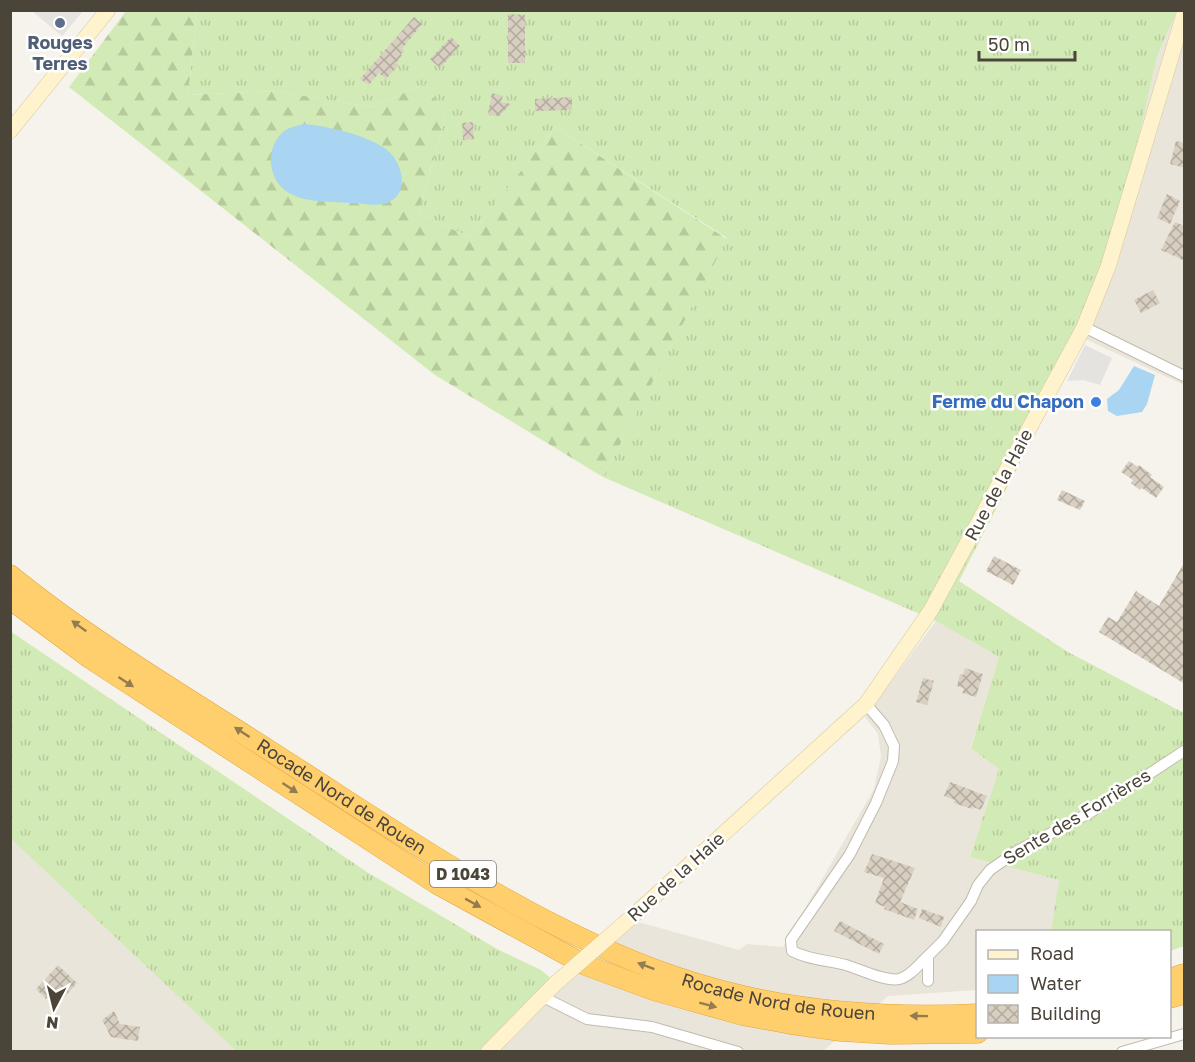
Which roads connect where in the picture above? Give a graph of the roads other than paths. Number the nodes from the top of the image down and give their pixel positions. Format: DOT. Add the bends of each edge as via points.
graph roads {
  1 [pos="108,10"];
  2 [pos="1185,14"];
  3 [pos="1181,44"];
  4 [pos="10,131"];
  5 [pos="1084,327"];
  6 [pos="1185,376"];
  7 [pos="10,575"];
  8 [pos="10,599"];
  9 [pos="866,704"];
  10 [pos="1185,752"];
  11 [pos="928,956"];
  12 [pos="928,981"];
  13 [pos="543,997"];
  14 [pos="976,1014"];
  15 [pos="976,1033"];
  16 [pos="1185,1034"];
  17 [pos="488,1052"];
  18 [pos="738,1052"];
  19 [pos="1122,1052"];
  1 -- 4 [label="street"];
  2 -- 3 [label="street, Rue de la Haie"];
  3 -- 5 [label="street, Rue de la Haie" via="1162,85 1108,267"];
  5 -- 6 [label="street"];
  5 -- 9 [label="street, Rue de la Haie" via="931,610"];
  14 -- 7 [label="highway, Rocade Nord de Rouen / D 1043, one-way" via="842,1013 794,1006 677,978 588,942 451,867 100,641"];
  8 -- 15 [label="highway, Rocade Nord de Rouen / D 1043, one-way" via="91,659 437,884 585,964 653,990 791,1024 890,1034"];
  9 -- 11 [label="street" via="884,725 894,746 893,760 850,854 790,940 792,951 899,980"];
  9 -- 13 [label="street, Rue de la Haie, bridge"];
  10 -- 11 [label="street, Sente des Forrières" via="990,870 944,941"];
  11 -- 12 [label="street"];
  13 -- 17 [label="street, Rue de la Haie"];
  13 -- 18 [label="street" via="587,1019 652,1027"];
  16 -- 19 [label="street"];
}
